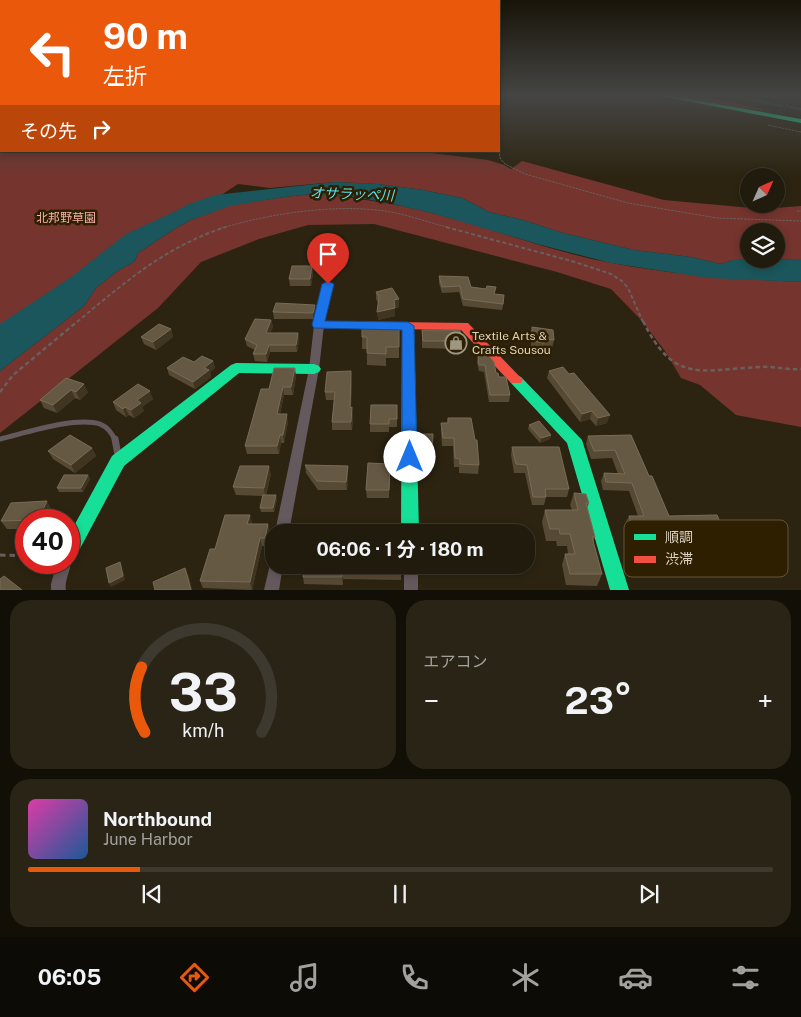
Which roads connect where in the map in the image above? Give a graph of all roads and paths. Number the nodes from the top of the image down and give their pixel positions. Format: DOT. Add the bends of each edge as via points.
graph roads {
  1 [pos="770,123"];
  2 [pos="801,132"];
  3 [pos="499,152"];
  4 [pos="801,211"];
  5 [pos="797,212"];
  6 [pos="801,221"];
  7 [pos="328,284"];
  8 [pos="318,325"];
  9 [pos="408,326"];
  10 [pos="314,369"];
  11 [pos="801,369"];
  12 [pos="0,392"];
  13 [pos="0,439"];
  14 [pos="118,462"];
  15 [pos="284,524"];
  16 [pos="410,524"];
  17 [pos="80,532"];
  18 [pos="0,555"];
  19 [pos="15,556"];
  20 [pos="61,574"];
  21 [pos="274,574"];
  22 [pos="411,574"];
  23 [pos="59,590"];
  24 [pos="271,590"];
  25 [pos="411,590"];
  26 [pos="620,590"];
  1 -- 2 [label="path" via="768,125"];
  3 -- 6 [label="path" via="505,164 525,174 628,203 717,218"];
  4 -- 5 [label="path"];
  7 -- 8 [label="street"];
  8 -- 9 [label="main road"];
  8 -- 10 [label="street"];
  9 -- 16 [label="main road"];
  9 -- 26 [label="main road" via="464,326 574,440"];
  10 -- 14 [label="main road" via="236,368"];
  10 -- 15 [label="street"];
  11 -- 12 [label="path" via="767,367 707,372 683,368 662,353 628,288 611,274 390,212 339,209 261,217 185,243 127,280 13,376"];
  13 -- 14 [label="lane" via="83,421 100,424 112,433 118,445"];
  14 -- 17 [label="main road"];
  18 -- 19 [label="path"];
  20 -- 23 [label="street"];
  21 -- 24 [label="street"];
  22 -- 25 [label="street"];
}
